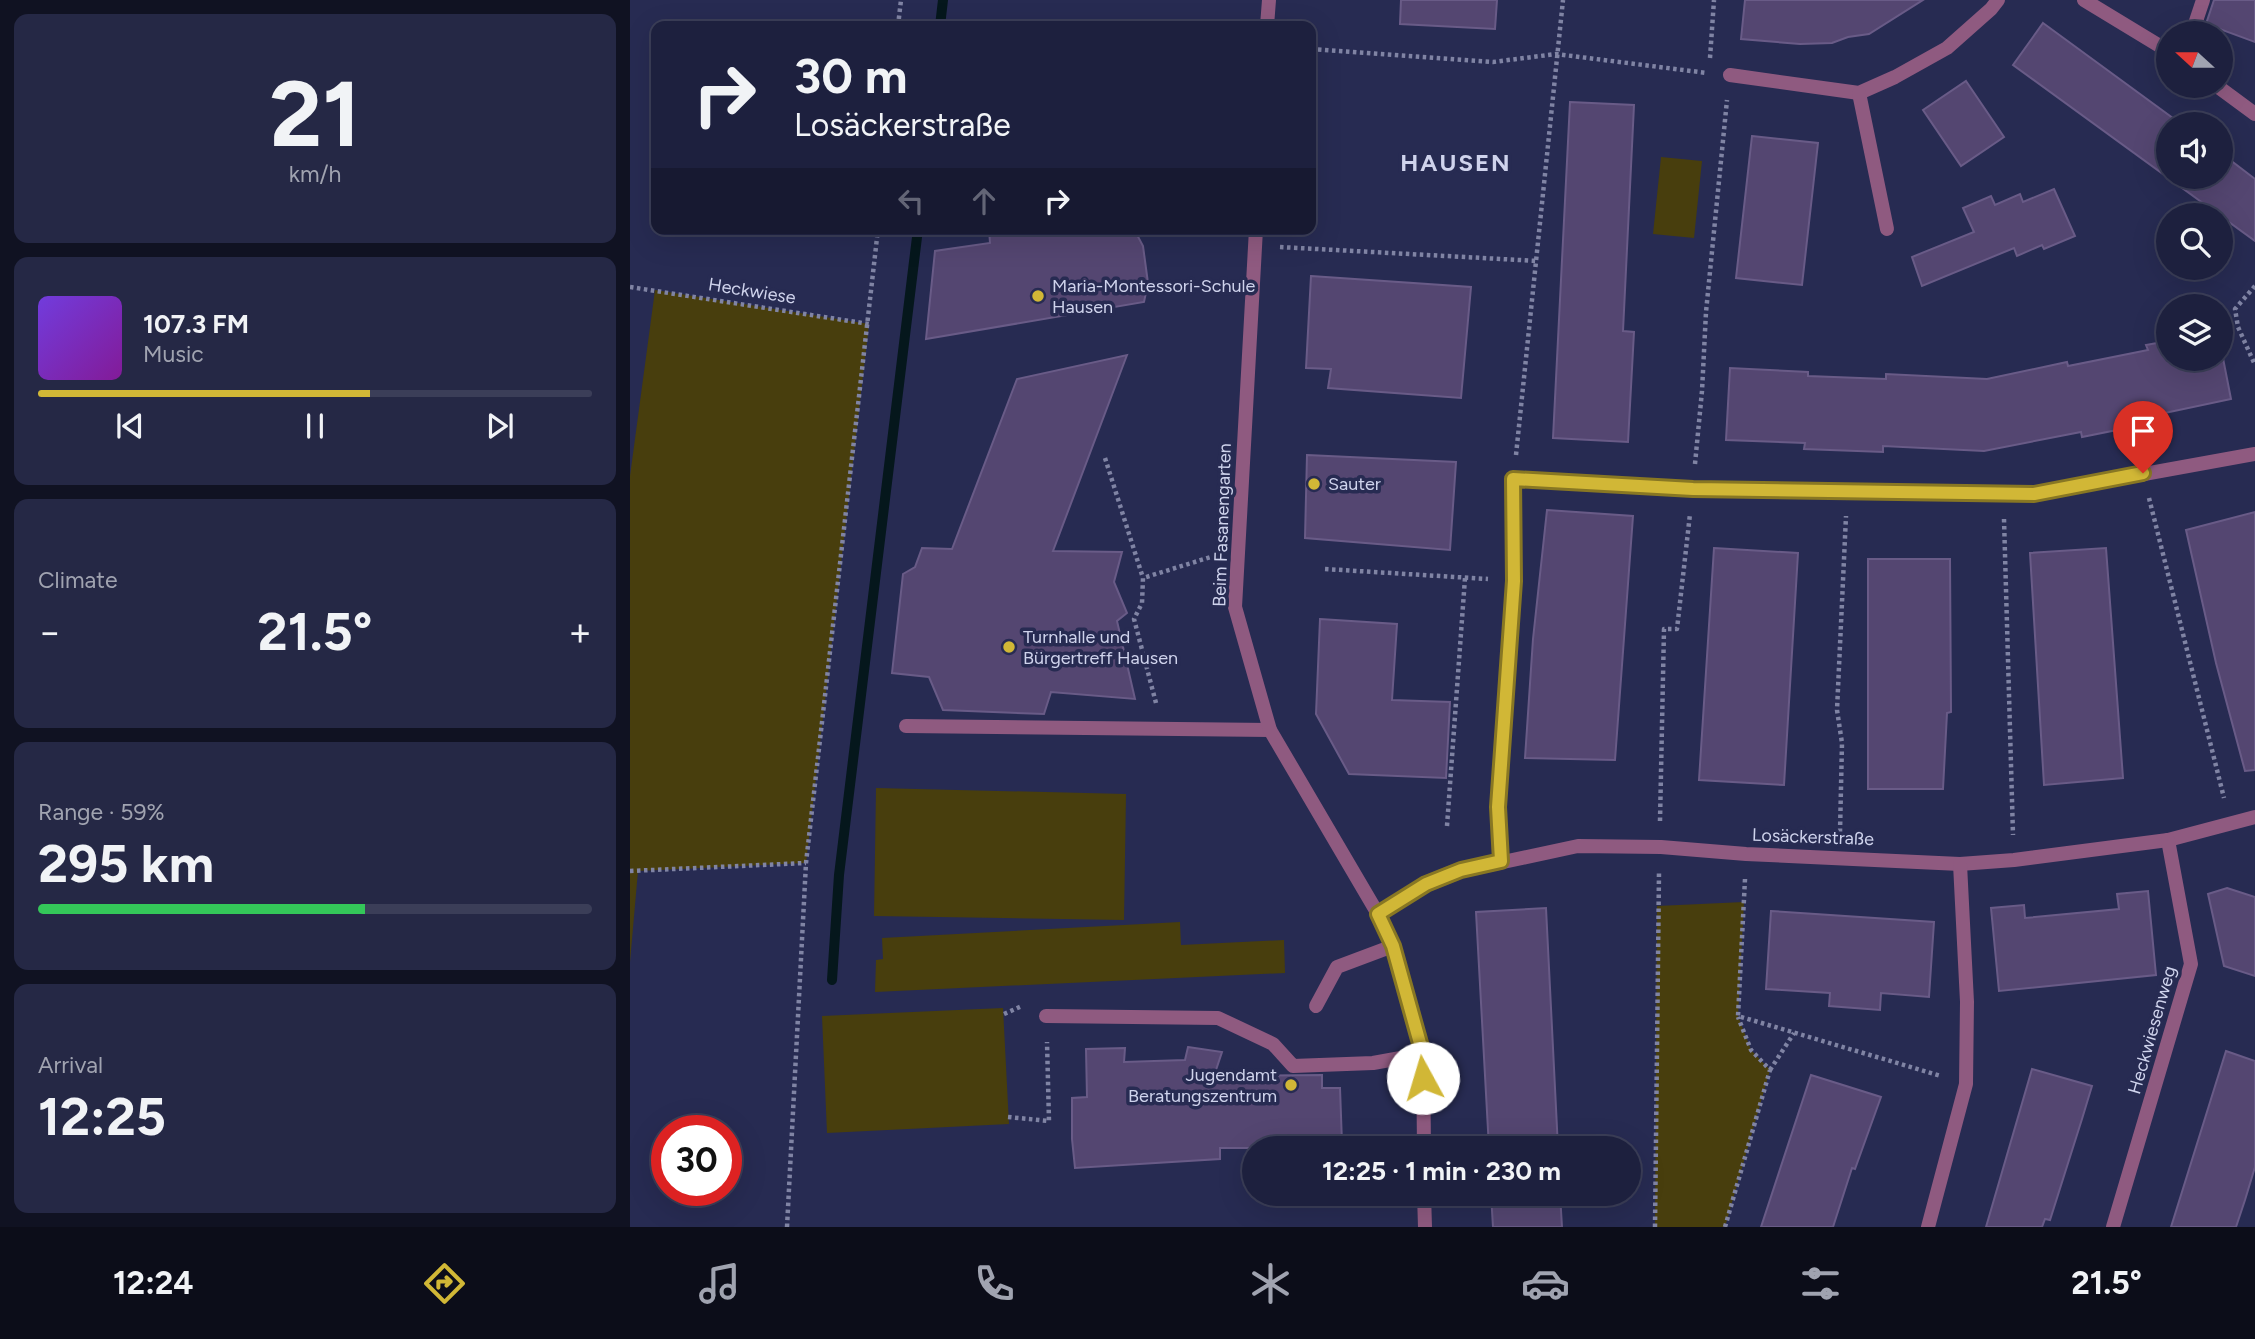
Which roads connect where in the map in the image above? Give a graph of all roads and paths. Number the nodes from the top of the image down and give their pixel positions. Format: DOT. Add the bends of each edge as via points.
graph roads {
  1 [pos="901,0"];
  2 [pos="1269,0"];
  3 [pos="1563,0"];
  4 [pos="1714,0"];
  5 [pos="1998,0"];
  6 [pos="2084,0"];
  7 [pos="2203,0"];
  8 [pos="899,21"];
  9 [pos="1267,21"];
  10 [pos="2196,21"];
  11 [pos="2156,44"];
  12 [pos="1316,49"];
  13 [pos="1556,54"];
  14 [pos="1709,73"];
  15 [pos="1730,75"];
  16 [pos="1859,93"];
  17 [pos="2233,98"];
  18 [pos="2255,114"];
  19 [pos="1887,229"];
  20 [pos="877,235"];
  21 [pos="1256,235"];
  22 [pos="1255,246"];
  23 [pos="1538,261"];
  24 [pos="2255,286"];
  25 [pos="630,287"];
  26 [pos="869,324"];
  27 [pos="2255,365"];
  28 [pos="1696,449"];
  29 [pos="2255,454"];
  30 [pos="1105,458"];
  31 [pos="2143,473"];
  32 [pos="1513,479"];
  33 [pos="1693,489"];
  34 [pos="1847,491"];
  35 [pos="2004,494"];
  36 [pos="1238,548"];
  37 [pos="1325,569"];
  38 [pos="1143,578"];
  39 [pos="1465,578"];
  40 [pos="1514,581"];
  41 [pos="906,726"];
  42 [pos="1163,730"];
  43 [pos="1270,730"];
  44 [pos="2255,817"];
  45 [pos="2230,823"];
  46 [pos="1447,826"];
  47 [pos="2168,840"];
  48 [pos="1661,847"];
  49 [pos="1746,854"];
  50 [pos="1840,857"];
  51 [pos="2014,860"];
  52 [pos="1501,861"];
  53 [pos="806,863"];
  54 [pos="1960,864"];
  55 [pos="630,871"];
  56 [pos="1378,914"];
  57 [pos="1393,946"];
  58 [pos="1316,1006"];
  59 [pos="1046,1016"];
  60 [pos="1738,1016"];
  61 [pos="1794,1033"];
  62 [pos="1423,1054"];
  63 [pos="1770,1070"];
  64 [pos="1966,1084"];
  65 [pos="1008,1117"];
  66 [pos="1424,1136"];
  67 [pos="1424,1206"];
  68 [pos="787,1227"];
  69 [pos="1425,1227"];
  70 [pos="1655,1227"];
  71 [pos="1725,1227"];
  72 [pos="1928,1227"];
  73 [pos="2113,1227"];
  1 -- 8 [label="path"];
  2 -- 9 [label="street"];
  3 -- 13 [label="path"];
  4 -- 14 [label="path"];
  5 -- 16 [label="street" via="1947,47"];
  6 -- 11 [label="street"];
  7 -- 10 [label="street"];
  12 -- 13 [label="path" via="1493,62"];
  13 -- 14 [label="path"];
  13 -- 23 [label="path"];
  14 -- 15 [label="path"];
  15 -- 16 [label="street"];
  15 -- 28 [label="path"];
  16 -- 19 [label="street"];
  17 -- 18 [label="street"];
  20 -- 26 [label="path"];
  21 -- 22 [label="street, Beim Fasanengarten"];
  22 -- 23 [label="path"];
  22 -- 36 [label="street, Beim Fasanengarten"];
  23 -- 32 [label="path"];
  24 -- 27 [label="path" via="2235,309"];
  25 -- 26 [label="path, Heckwiese"];
  26 -- 53 [label="path"];
  29 -- 31 [label="street"];
  30 -- 38 [label="path"];
  31 -- 35 [label="street" via="2034,494"];
  31 -- 45 [label="path"];
  32 -- 33 [label="street"];
  32 -- 40 [label="street"];
  33 -- 34 [label="street"];
  33 -- 48 [label="path" via="1677,629 1664,629"];
  34 -- 35 [label="street"];
  34 -- 50 [label="path" via="1837,710 1842,743"];
  35 -- 51 [label="path"];
  36 -- 38 [label="path"];
  36 -- 43 [label="street, Beim Fasanengarten" via="1235,607"];
  37 -- 39 [label="path"];
  38 -- 42 [label="path" via="1142,603 1134,619"];
  39 -- 40 [label="path"];
  39 -- 46 [label="path"];
  40 -- 52 [label="street" via="1498,807"];
  41 -- 42 [label="street"];
  42 -- 43 [label="street"];
  43 -- 56 [label="street, Beim Fasanengarten"];
  44 -- 45 [label="street, Losäckerstraße"];
  45 -- 47 [label="street, Losäckerstraße"];
  47 -- 51 [label="street, Losäckerstraße"];
  47 -- 73 [label="street, Heckwiesenweg" via="2191,964"];
  48 -- 49 [label="street, Losäckerstraße"];
  48 -- 52 [label="street, Losäckerstraße" via="1578,846"];
  48 -- 70 [label="path"];
  49 -- 50 [label="street, Losäckerstraße"];
  49 -- 60 [label="path"];
  50 -- 54 [label="street, Losäckerstraße"];
  51 -- 54 [label="street, Losäckerstraße"];
  52 -- 56 [label="street, Losäckerstraße" via="1426,884"];
  53 -- 55 [label="path"];
  53 -- 68 [label="path"];
  54 -- 64 [label="street"];
  56 -- 57 [label="street, Beim Fasanengarten"];
  57 -- 58 [label="street" via="1337,967"];
  57 -- 62 [label="street, Beim Fasanengarten"];
  59 -- 62 [label="street" via="1218,1018 1273,1044 1293,1066 1373,1063"];
  59 -- 65 [label="path" via="1049,1121"];
  60 -- 61 [label="path"];
  60 -- 63 [label="path" via="1751,1050"];
  61 -- 63 [label="path"];
  61 -- 64 [label="path"];
  62 -- 66 [label="street, Beim Fasanengarten"];
  63 -- 71 [label="path"];
  64 -- 72 [label="street"];
  67 -- 69 [label="street"];
}
